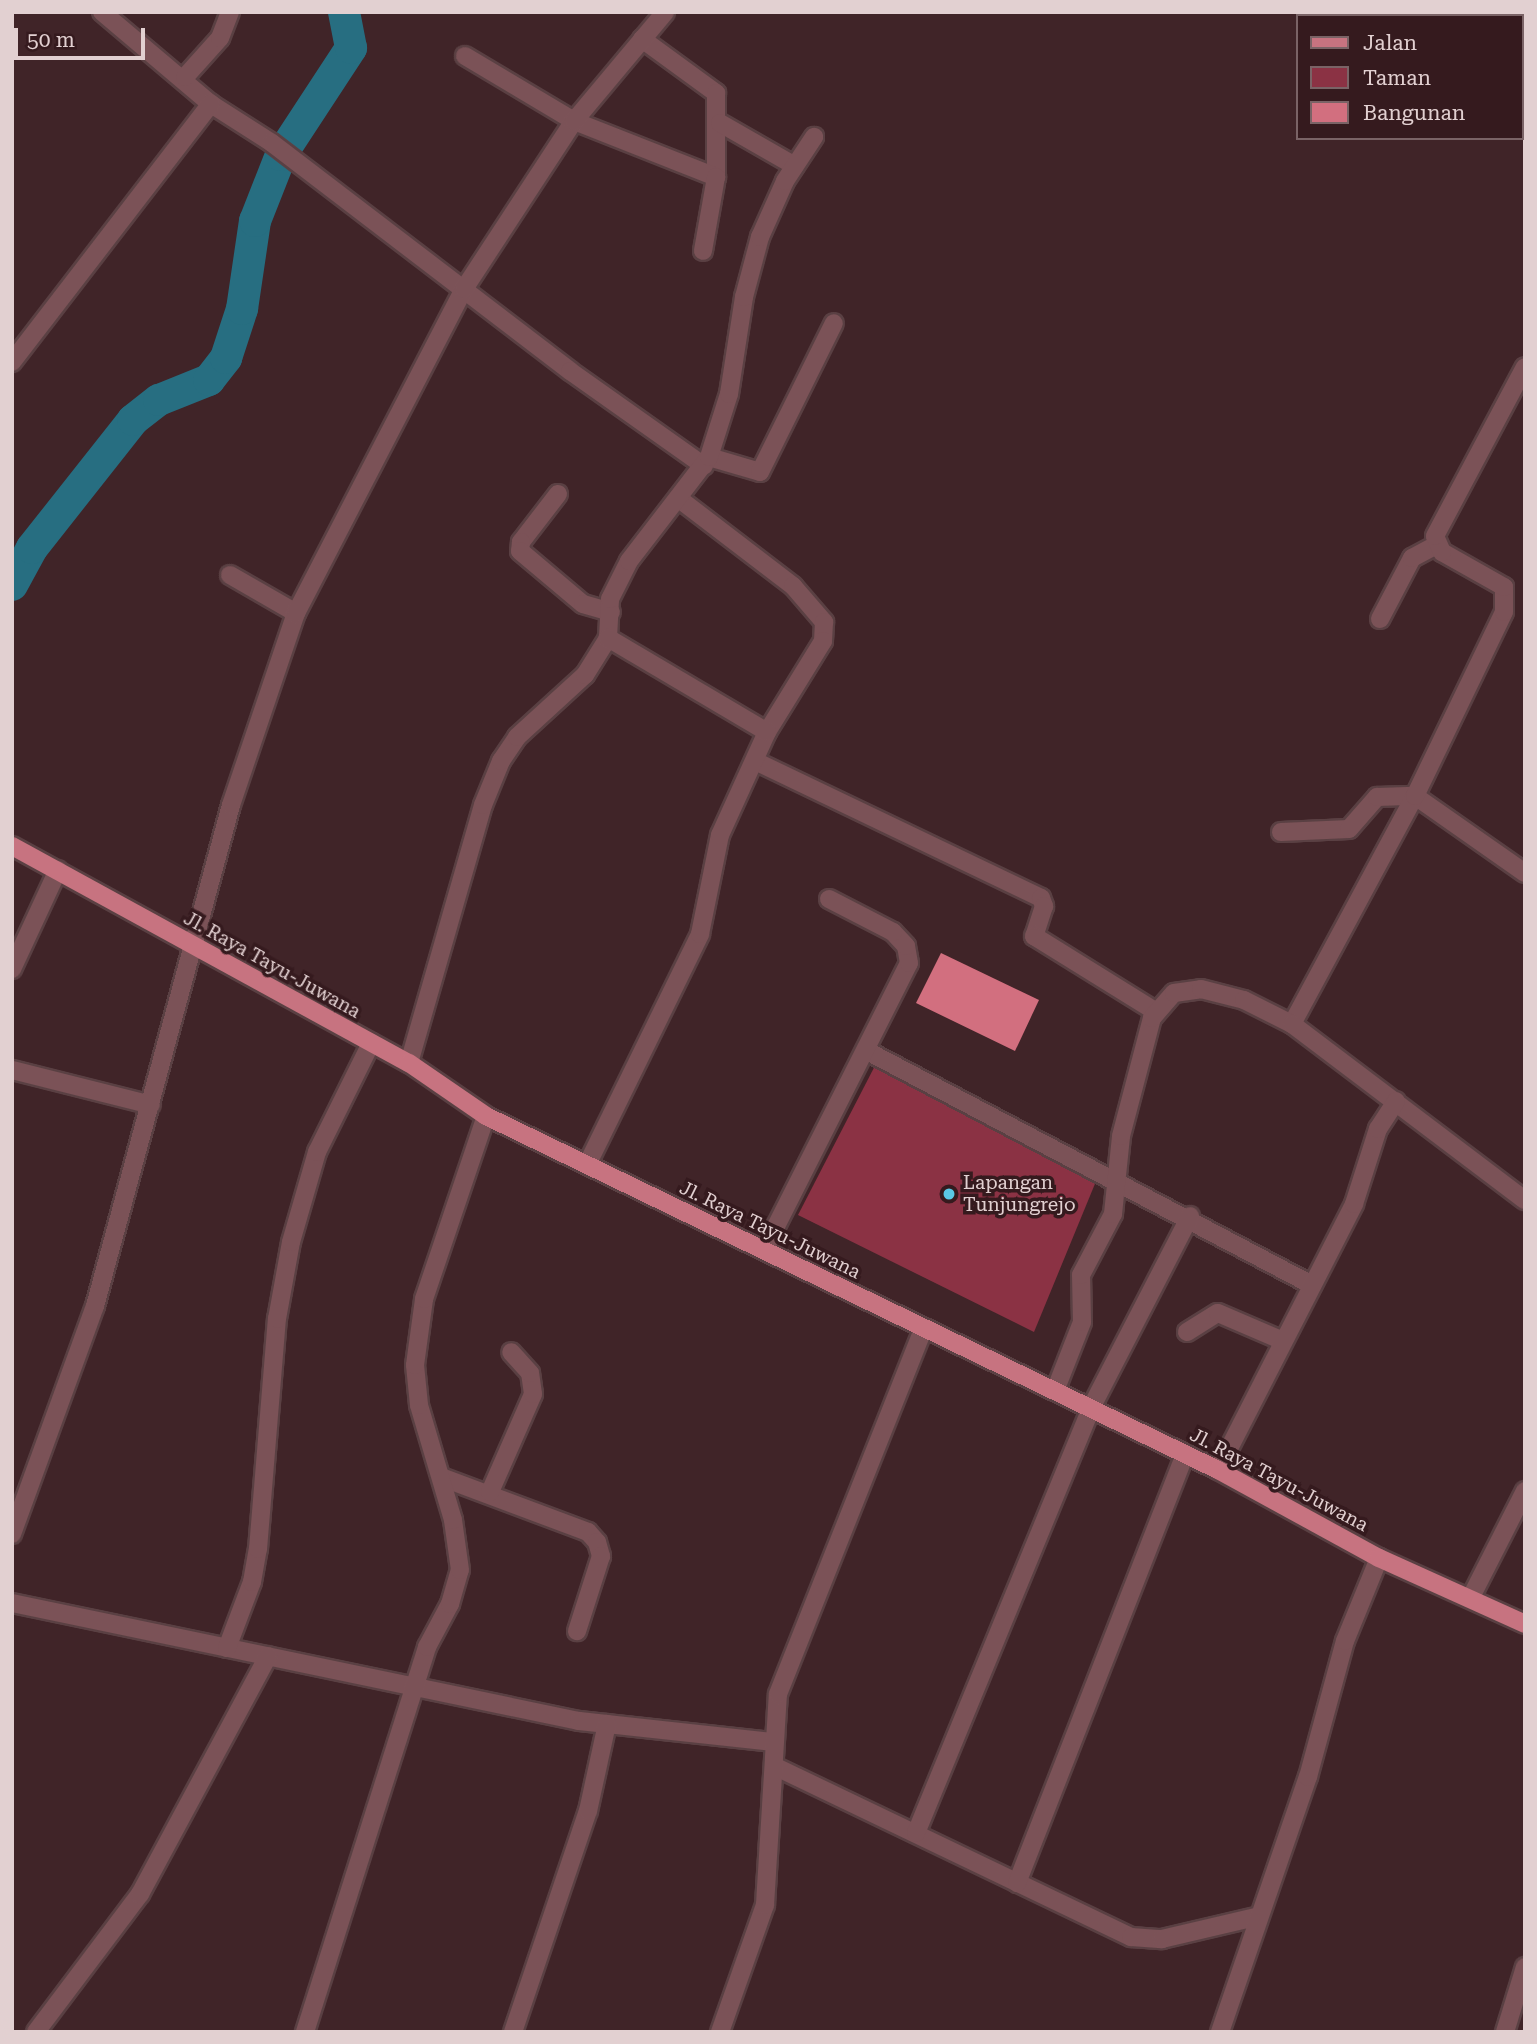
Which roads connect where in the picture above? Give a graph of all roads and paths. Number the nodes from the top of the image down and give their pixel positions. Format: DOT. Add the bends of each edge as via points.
graph roads {
  1 [pos="102,12"];
  2 [pos="230,12"];
  3 [pos="665,12"];
  4 [pos="642,38"];
  5 [pos="465,56"];
  6 [pos="185,77"];
  7 [pos="211,104"];
  8 [pos="574,121"];
  9 [pos="720,124"];
  10 [pos="814,137"];
  11 [pos="795,166"];
  12 [pos="716,177"];
  13 [pos="703,251"];
  14 [pos="464,289"];
  15 [pos="834,323"];
  16 [pos="12,362"];
  17 [pos="1525,367"];
  18 [pos="706,461"];
  19 [pos="558,494"];
  20 [pos="678,498"];
  21 [pos="1435,546"];
  22 [pos="230,575"];
  23 [pos="611,612"];
  24 [pos="296,613"];
  25 [pos="1380,619"];
  26 [pos="608,638"];
  27 [pos="768,732"];
  28 [pos="755,761"];
  29 [pos="1415,796"];
  30 [pos="1282,832"];
  31 [pos="12,846"];
  32 [pos="58,870"];
  33 [pos="1525,873"];
  34 [pos="829,899"];
  35 [pos="196,947"];
  36 [pos="12,969"];
  37 [pos="1155,1011"];
  38 [pos="1292,1024"];
  39 [pos="371,1043"];
  40 [pos="867,1051"];
  41 [pos="409,1063"];
  42 [pos="12,1070"];
  43 [pos="1396,1101"];
  44 [pos="151,1105"];
  45 [pos="486,1116"];
  46 [pos="588,1163"];
  47 [pos="1117,1178"];
  48 [pos="1525,1200"];
  49 [pos="1191,1216"];
  50 [pos="765,1248"];
  51 [pos="1312,1284"];
  52 [pos="924,1328"];
  53 [pos="1187,1332"];
  54 [pos="1283,1341"];
  55 [pos="511,1352"];
  56 [pos="1055,1391"];
  57 [pos="1091,1408"];
  58 [pos="1185,1454"];
  59 [pos="1218,1470"];
  60 [pos="441,1477"];
  61 [pos="1525,1491"];
  62 [pos="490,1492"];
  63 [pos="12,1534"];
  64 [pos="1379,1558"];
  65 [pos="1471,1597"];
  66 [pos="12,1603"];
  67 [pos="1525,1624"];
  68 [pos="577,1631"];
  69 [pos="227,1648"];
  70 [pos="268,1656"];
  71 [pos="414,1688"];
  72 [pos="607,1724"];
  73 [pos="772,1742"];
  74 [pos="774,1766"];
  75 [pos="916,1833"];
  76 [pos="1017,1883"];
  77 [pos="1256,1917"];
  78 [pos="1525,1968"];
  79 [pos="1221,2031"];
  80 [pos="36,2032"];
  81 [pos="304,2032"];
  82 [pos="513,2032"];
  83 [pos="720,2032"];
  84 [pos="1505,2032"];
  1 -- 6 [label="street"];
  2 -- 6 [label="street" via="220,38"];
  3 -- 4 [label="street"];
  4 -- 8 [label="street"];
  4 -- 9 [label="street" via="711,87"];
  5 -- 8 [label="street"];
  6 -- 7 [label="street"];
  7 -- 14 [label="street" via="297,161"];
  7 -- 16 [label="street"];
  8 -- 12 [label="street"];
  8 -- 14 [label="street"];
  9 -- 11 [label="street"];
  9 -- 12 [label="street"];
  10 -- 11 [label="street"];
  11 -- 18 [label="street" via="771,209 752,262 730,394"];
  12 -- 13 [label="street"];
  14 -- 18 [label="street"];
  14 -- 24 [label="street"];
  15 -- 18 [label="street" via="761,472"];
  17 -- 21 [label="street" via="1465,474 1435,536"];
  18 -- 20 [label="street"];
  19 -- 23 [label="street" via="521,542 520,551 583,604"];
  20 -- 23 [label="street" via="629,561 610,599"];
  20 -- 27 [label="street" via="800,592 824,622 823,641"];
  21 -- 25 [label="street" via="1412,558"];
  21 -- 29 [label="street" via="1495,578 1508,598"];
  22 -- 24 [label="street"];
  23 -- 26 [label="street"];
  24 -- 35 [label="street" via="232,805"];
  26 -- 27 [label="street"];
  26 -- 41 [label="street" via="585,675 517,737 501,761 483,805"];
  27 -- 28 [label="street"];
  28 -- 37 [label="street" via="1041,898 1044,906 1034,936"];
  28 -- 46 [label="street" via="720,835 700,934"];
  29 -- 30 [label="street" via="1377,797 1349,829"];
  29 -- 33 [label="street"];
  29 -- 38 [label="street"];
  31 -- 32 [label="main road, Jl. Raya Tayu-Juwana"];
  32 -- 35 [label="main road, Jl. Raya Tayu-Juwana"];
  32 -- 36 [label="street"];
  34 -- 40 [label="street" via="893,932 908,953 907,973"];
  35 -- 39 [label="main road, Jl. Raya Tayu-Juwana"];
  35 -- 44 [label="street"];
  37 -- 38 [label="street" via="1174,993 1201,989 1244,1000"];
  37 -- 47 [label="street" via="1121,1136"];
  38 -- 43 [label="street"];
  39 -- 41 [label="main road, Jl. Raya Tayu-Juwana"];
  39 -- 69 [label="street" via="317,1152 291,1242 277,1319 258,1549 252,1581"];
  40 -- 47 [label="street"];
  40 -- 50 [label="street"];
  41 -- 45 [label="main road, Jl. Raya Tayu-Juwana"];
  42 -- 44 [label="street"];
  43 -- 48 [label="street"];
  43 -- 51 [label="street" via="1378,1129 1354,1204"];
  44 -- 63 [label="street" via="95,1306"];
  45 -- 46 [label="main road, Jl. Raya Tayu-Juwana"];
  45 -- 60 [label="street" via="418,1323 416,1388"];
  46 -- 50 [label="main road, Jl. Raya Tayu-Juwana"];
  47 -- 49 [label="street"];
  47 -- 56 [label="street" via="1113,1214 1081,1275 1082,1322"];
  49 -- 51 [label="street"];
  49 -- 57 [label="street"];
  50 -- 52 [label="main road, Jl. Raya Tayu-Juwana"];
  51 -- 54 [label="street"];
  52 -- 56 [label="main road, Jl. Raya Tayu-Juwana"];
  52 -- 73 [label="street" via="785,1677"];
  53 -- 54 [label="street" via="1218,1313"];
  54 -- 59 [label="street"];
  55 -- 62 [label="street" via="532,1378 532,1400"];
  56 -- 57 [label="main road, Jl. Raya Tayu-Juwana"];
  57 -- 58 [label="main road, Jl. Raya Tayu-Juwana"];
  57 -- 75 [label="street"];
  58 -- 59 [label="main road, Jl. Raya Tayu-Juwana"];
  58 -- 76 [label="street"];
  59 -- 64 [label="main road, Jl. Raya Tayu-Juwana"];
  60 -- 62 [label="street"];
  60 -- 71 [label="street" via="460,1570"];
  61 -- 65 [label="street"];
  62 -- 68 [label="street" via="588,1532 597,1542 601,1556"];
  64 -- 65 [label="main road, Jl. Raya Tayu-Juwana"];
  64 -- 77 [label="street" via="1345,1641 1308,1777"];
  65 -- 67 [label="main road, Jl. Raya Tayu-Juwana"];
  66 -- 69 [label="street"];
  69 -- 70 [label="street"];
  70 -- 71 [label="street"];
  70 -- 80 [label="street" via="140,1894"];
  71 -- 72 [label="street"];
  71 -- 81 [label="street"];
  72 -- 73 [label="street"];
  72 -- 82 [label="street" via="588,1811"];
  73 -- 74 [label="street"];
  74 -- 75 [label="street"];
  74 -- 83 [label="street" via="765,1905"];
  75 -- 76 [label="street"];
  76 -- 77 [label="street" via="1116,1932 1147,1940"];
  77 -- 79 [label="street"];
  78 -- 84 [label="street"];
}
